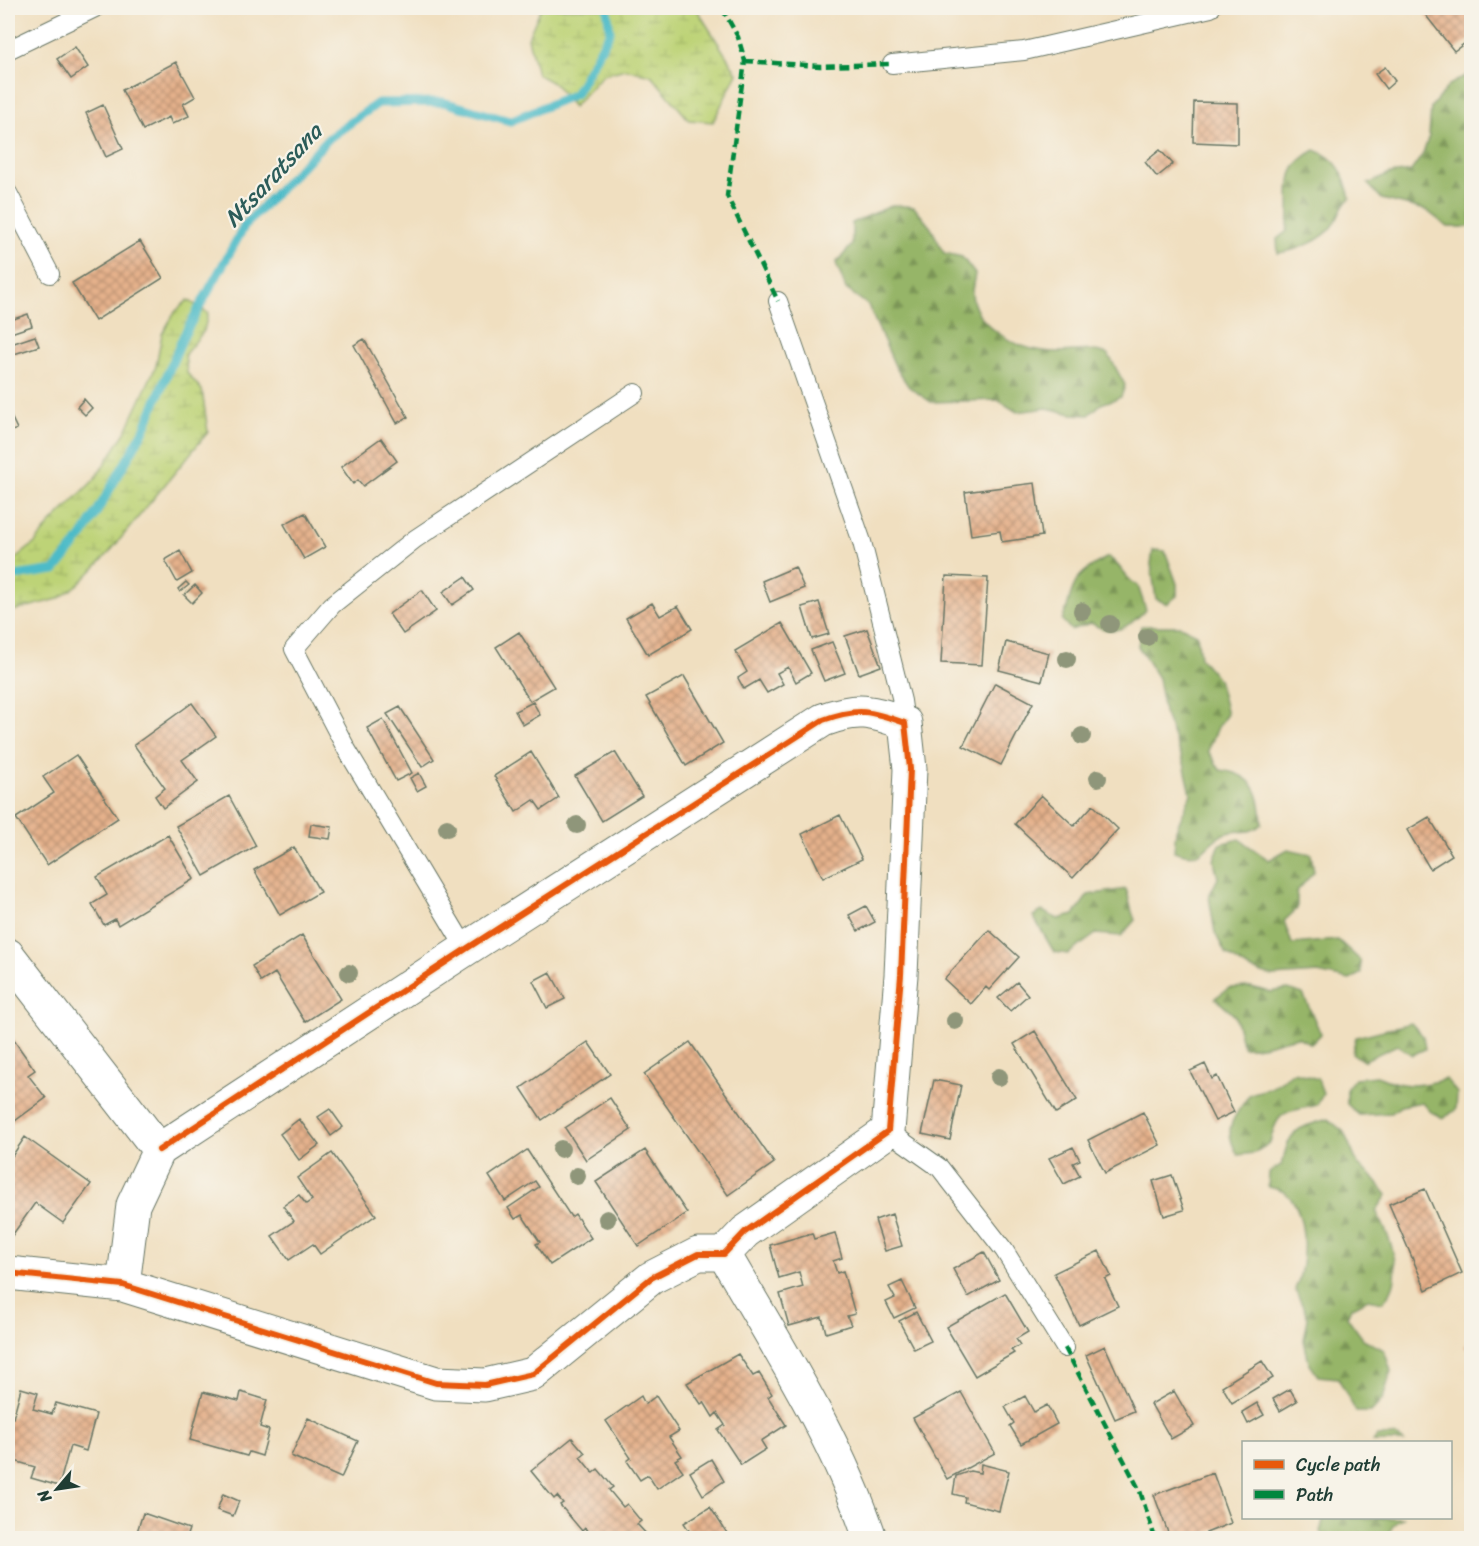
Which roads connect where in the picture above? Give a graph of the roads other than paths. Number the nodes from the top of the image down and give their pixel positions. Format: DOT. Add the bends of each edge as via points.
graph roads {
  1 [pos="95,8"];
  2 [pos="1211,8"];
  3 [pos="8,50"];
  4 [pos="892,64"];
  5 [pos="8,192"];
  6 [pos="50,274"];
  7 [pos="778,301"];
  8 [pos="635,393"];
  9 [pos="905,723"];
  10 [pos="466,949"];
  11 [pos="8,956"];
  12 [pos="888,1131"];
  13 [pos="159,1150"];
  14 [pos="724,1254"];
  15 [pos="8,1273"];
  16 [pos="123,1285"];
  17 [pos="1065,1348"];
  18 [pos="870,1539"];
  1 -- 3 [label="lane"];
  2 -- 4 [label="lane" via="1024,51"];
  5 -- 6 [label="lane"];
  7 -- 9 [label="lane" via="862,542"];
  8 -- 10 [label="lane" via="415,539 332,604 294,649 347,750"];
  9 -- 10 [label="street" via="871,711 847,711 823,720"];
  9 -- 12 [label="street" via="909,781 901,975"];
  10 -- 13 [label="street"];
  11 -- 13 [label="street"];
  12 -- 14 [label="street" via="745,1232"];
  12 -- 17 [label="lane" via="940,1168 1004,1250"];
  13 -- 16 [label="street" via="133,1205"];
  14 -- 16 [label="street" via="698,1254 651,1278 533,1374 485,1385 436,1383"];
  14 -- 18 [label="street" via="828,1437"];
  15 -- 16 [label="street"];
}
